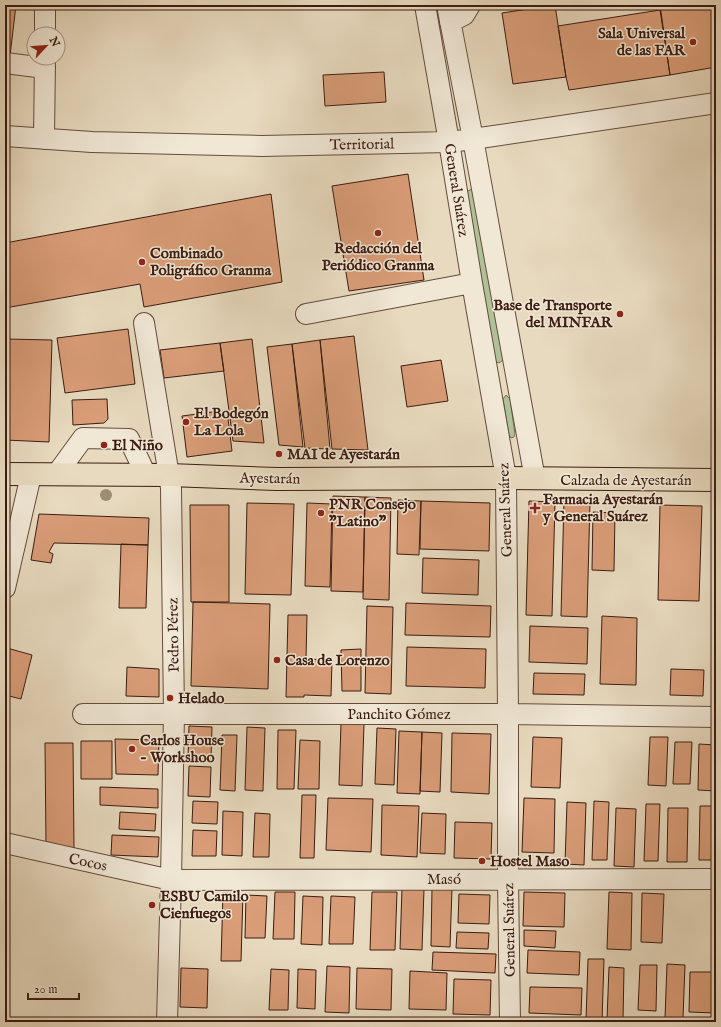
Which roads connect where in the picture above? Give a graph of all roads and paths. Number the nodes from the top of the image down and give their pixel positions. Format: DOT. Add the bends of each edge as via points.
graph roads {
  1 [pos="45,5"];
  2 [pos="425,5"];
  3 [pos="470,5"];
  4 [pos="449,14"];
  5 [pos="45,26"];
  6 [pos="5,63"];
  7 [pos="26,63"];
  8 [pos="45,66"];
  9 [pos="716,103"];
  10 [pos="5,136"];
  11 [pos="44,138"];
  12 [pos="473,139"];
  13 [pos="449,142"];
  14 [pos="472,283"];
  15 [pos="306,314"];
  16 [pos="144,323"];
  17 [pos="5,474"];
  18 [pos="31,475"];
  19 [pos="56,475"];
  20 [pos="146,475"];
  21 [pos="169,475"];
  22 [pos="506,478"];
  23 [pos="535,479"];
  24 [pos="716,480"];
  25 [pos="5,588"];
  26 [pos="174,713"];
  27 [pos="83,714"];
  28 [pos="508,714"];
  29 [pos="716,717"];
  30 [pos="5,843"];
  31 [pos="508,879"];
  32 [pos="716,879"];
  33 [pos="172,880"];
  34 [pos="167,1022"];
  35 [pos="510,1022"];
  1 -- 5 [label="street"];
  2 -- 13 [label="street, General Suárez"];
  3 -- 4 [label="street" via="464,15"];
  4 -- 12 [label="street, General Suárez"];
  6 -- 7 [label="street"];
  8 -- 11 [label="street"];
  9 -- 12 [label="street, Territorial"];
  10 -- 11 [label="street, Territorial"];
  11 -- 13 [label="street, Territorial" via="92,142 262,146"];
  12 -- 13 [label="street, Territorial"];
  12 -- 23 [label="street, General Suárez"];
  13 -- 14 [label="street, General Suárez"];
  14 -- 15 [label="street"];
  14 -- 22 [label="street, General Suárez"];
  16 -- 21 [label="street, Pedro Pérez"];
  17 -- 18 [label="main road, Ayestarán"];
  18 -- 19 [label="main road, Ayestarán"];
  18 -- 25 [label="street"];
  19 -- 20 [label="main road, Ayestarán"];
  19 -- 20 [label="street" via="83,438 129,439"];
  20 -- 21 [label="main road, Ayestarán"];
  21 -- 22 [label="main road, Ayestarán" via="277,479"];
  21 -- 26 [label="street, Pedro Pérez"];
  22 -- 23 [label="main road, Ayestarán"];
  22 -- 28 [label="street, General Suárez"];
  23 -- 24 [label="main road, Calzada de Ayestarán"];
  26 -- 27 [label="street, Panchito Gómez"];
  26 -- 28 [label="street, Panchito Gómez"];
  26 -- 33 [label="street, Pedro Pérez"];
  28 -- 29 [label="street, Panchito Gómez"];
  28 -- 31 [label="street, General Suárez"];
  30 -- 33 [label="street, Cocos"];
  31 -- 32 [label="street, Masó"];
  31 -- 33 [label="street, Masó"];
  31 -- 35 [label="street, General Suárez"];
  33 -- 34 [label="street, Pedro Pérez"];
}
